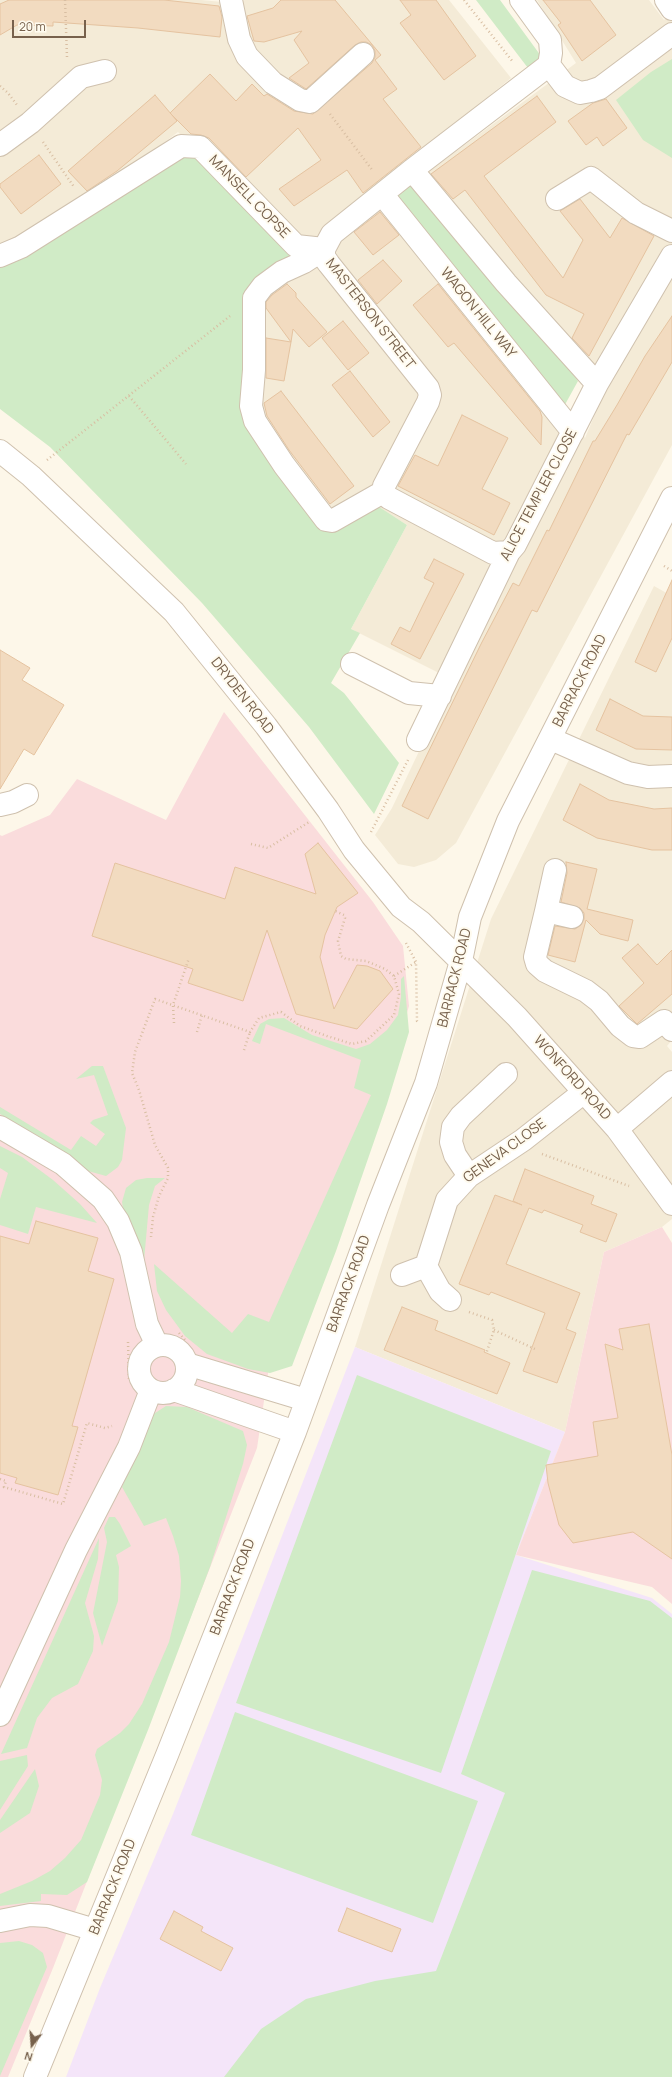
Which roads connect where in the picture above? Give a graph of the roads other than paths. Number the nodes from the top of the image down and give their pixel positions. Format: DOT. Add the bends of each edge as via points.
graph roads {
  1 [pos="232,0"];
  2 [pos="521,0"];
  3 [pos="666,0"];
  4 [pos="672,9"];
  5 [pos="672,34"];
  6 [pos="363,54"];
  7 [pos="549,65"];
  8 [pos="105,71"];
  9 [pos="0,145"];
  10 [pos="412,170"];
  11 [pos="385,192"];
  12 [pos="556,199"];
  13 [pos="672,232"];
  14 [pos="324,249"];
  15 [pos="0,256"];
  16 [pos="672,256"];
  17 [pos="597,384"];
  18 [pos="573,432"];
  19 [pos="0,451"];
  20 [pos="383,492"];
  21 [pos="672,498"];
  22 [pos="508,552"];
  23 [pos="352,664"];
  24 [pos="440,696"];
  25 [pos="551,738"];
  26 [pos="418,740"];
  27 [pos="671,778"];
  28 [pos="27,795"];
  29 [pos="0,805"];
  30 [pos="555,870"];
  31 [pos="546,911"];
  32 [pos="572,916"];
  33 [pos="461,961"];
  34 [pos="669,1021"];
  35 [pos="506,1074"];
  36 [pos="672,1082"];
  37 [pos="584,1092"];
  38 [pos="0,1127"];
  39 [pos="617,1129"];
  40 [pos="468,1176"];
  41 [pos="672,1204"];
  42 [pos="426,1266"];
  43 [pos="402,1275"];
  44 [pos="450,1300"];
  45 [pos="157,1345"];
  46 [pos="189,1355"];
  47 [pos="151,1390"];
  48 [pos="174,1390"];
  49 [pos="306,1400"];
  50 [pos="295,1432"];
  51 [pos="0,1715"];
  52 [pos="0,1921"];
  53 [pos="95,1930"];
  54 [pos="35,2077"];
  1 -- 6 [label="street" via="239,39 246,56 273,83 300,100 310,102"];
  2 -- 7 [label="street" via="550,40"];
  3 -- 4 [label="street"];
  5 -- 7 [label="street" via="600,88 591,91 580,93 565,86"];
  7 -- 10 [label="street, MASTERSON STREET"];
  8 -- 9 [label="street" via="81,77 30,123"];
  10 -- 11 [label="street, MASTERSON STREET"];
  10 -- 17 [label="street" via="506,283"];
  11 -- 14 [label="street, MASTERSON STREET" via="332,234"];
  11 -- 18 [label="street, WAGON HILL WAY"];
  12 -- 13 [label="street" via="592,178 636,213"];
  14 -- 15 [label="street, MANSELL COPSE" via="296,246 200,147 181,146 21,247"];
  14 -- 20 [label="street, MASTERSON STREET" via="324,256 329,264 428,388 430,395"];
  14 -- 20 [label="street" via="282,272 263,286 254,298 251,406 255,421 284,465 326,520 332,521"];
  16 -- 17 [label="street, ALICE TEMPLER CLOSE"];
  17 -- 18 [label="street, ALICE TEMPLER CLOSE"];
  18 -- 22 [label="street, ALICE TEMPLER CLOSE" via="515,545"];
  19 -- 33 [label="street, DRYDEN ROAD" via="31,476 174,612 266,726 354,850 401,907 421,922"];
  20 -- 22 [label="street" via="389,498 493,553"];
  21 -- 25 [label="street, BARRACK ROAD"];
  22 -- 24 [label="street, ALICE TEMPLER CLOSE"];
  23 -- 24 [label="street" via="409,693"];
  24 -- 26 [label="street, ALICE TEMPLER CLOSE"];
  25 -- 27 [label="street" via="628,773"];
  25 -- 33 [label="street, BARRACK ROAD" via="508,820 470,918"];
  28 -- 29 [label="street"];
  30 -- 31 [label="street"];
  31 -- 32 [label="street"];
  31 -- 34 [label="street" via="535,957 537,964 595,998 620,1026 633,1036 640,1037"];
  33 -- 37 [label="street, WONFORD ROAD" via="517,1016"];
  33 -- 49 [label="street, BARRACK ROAD" via="426,1083"];
  35 -- 40 [label="street" via="461,1116 453,1127 451,1142 455,1155"];
  36 -- 39 [label="street"];
  37 -- 39 [label="street, WONFORD ROAD"];
  37 -- 40 [label="street, GENEVA CLOSE" via="523,1140"];
  38 -- 45 [label="street" via="63,1164 103,1199 118,1221 131,1252 147,1324"];
  39 -- 41 [label="street, WONFORD ROAD"];
  40 -- 42 [label="street, GENEVA CLOSE" via="447,1200"];
  42 -- 43 [label="street"];
  42 -- 44 [label="street" via="440,1290"];
  45 -- 46 [label="street" via="172,1346"];
  45 -- 47 [label="street" via="145,1353 139,1365 141,1379"];
  46 -- 48 [label="street" via="185,1379"];
  46 -- 49 [label="street"];
  47 -- 48 [label="street" via="158,1393"];
  47 -- 51 [label="street" via="128,1447 76,1550"];
  48 -- 50 [label="street"];
  49 -- 50 [label="street, BARRACK ROAD"];
  50 -- 53 [label="street, BARRACK ROAD" via="168,1755"];
  52 -- 53 [label="street" via="30,1915 48,1916"];
  53 -- 54 [label="street, BARRACK ROAD"];
}
